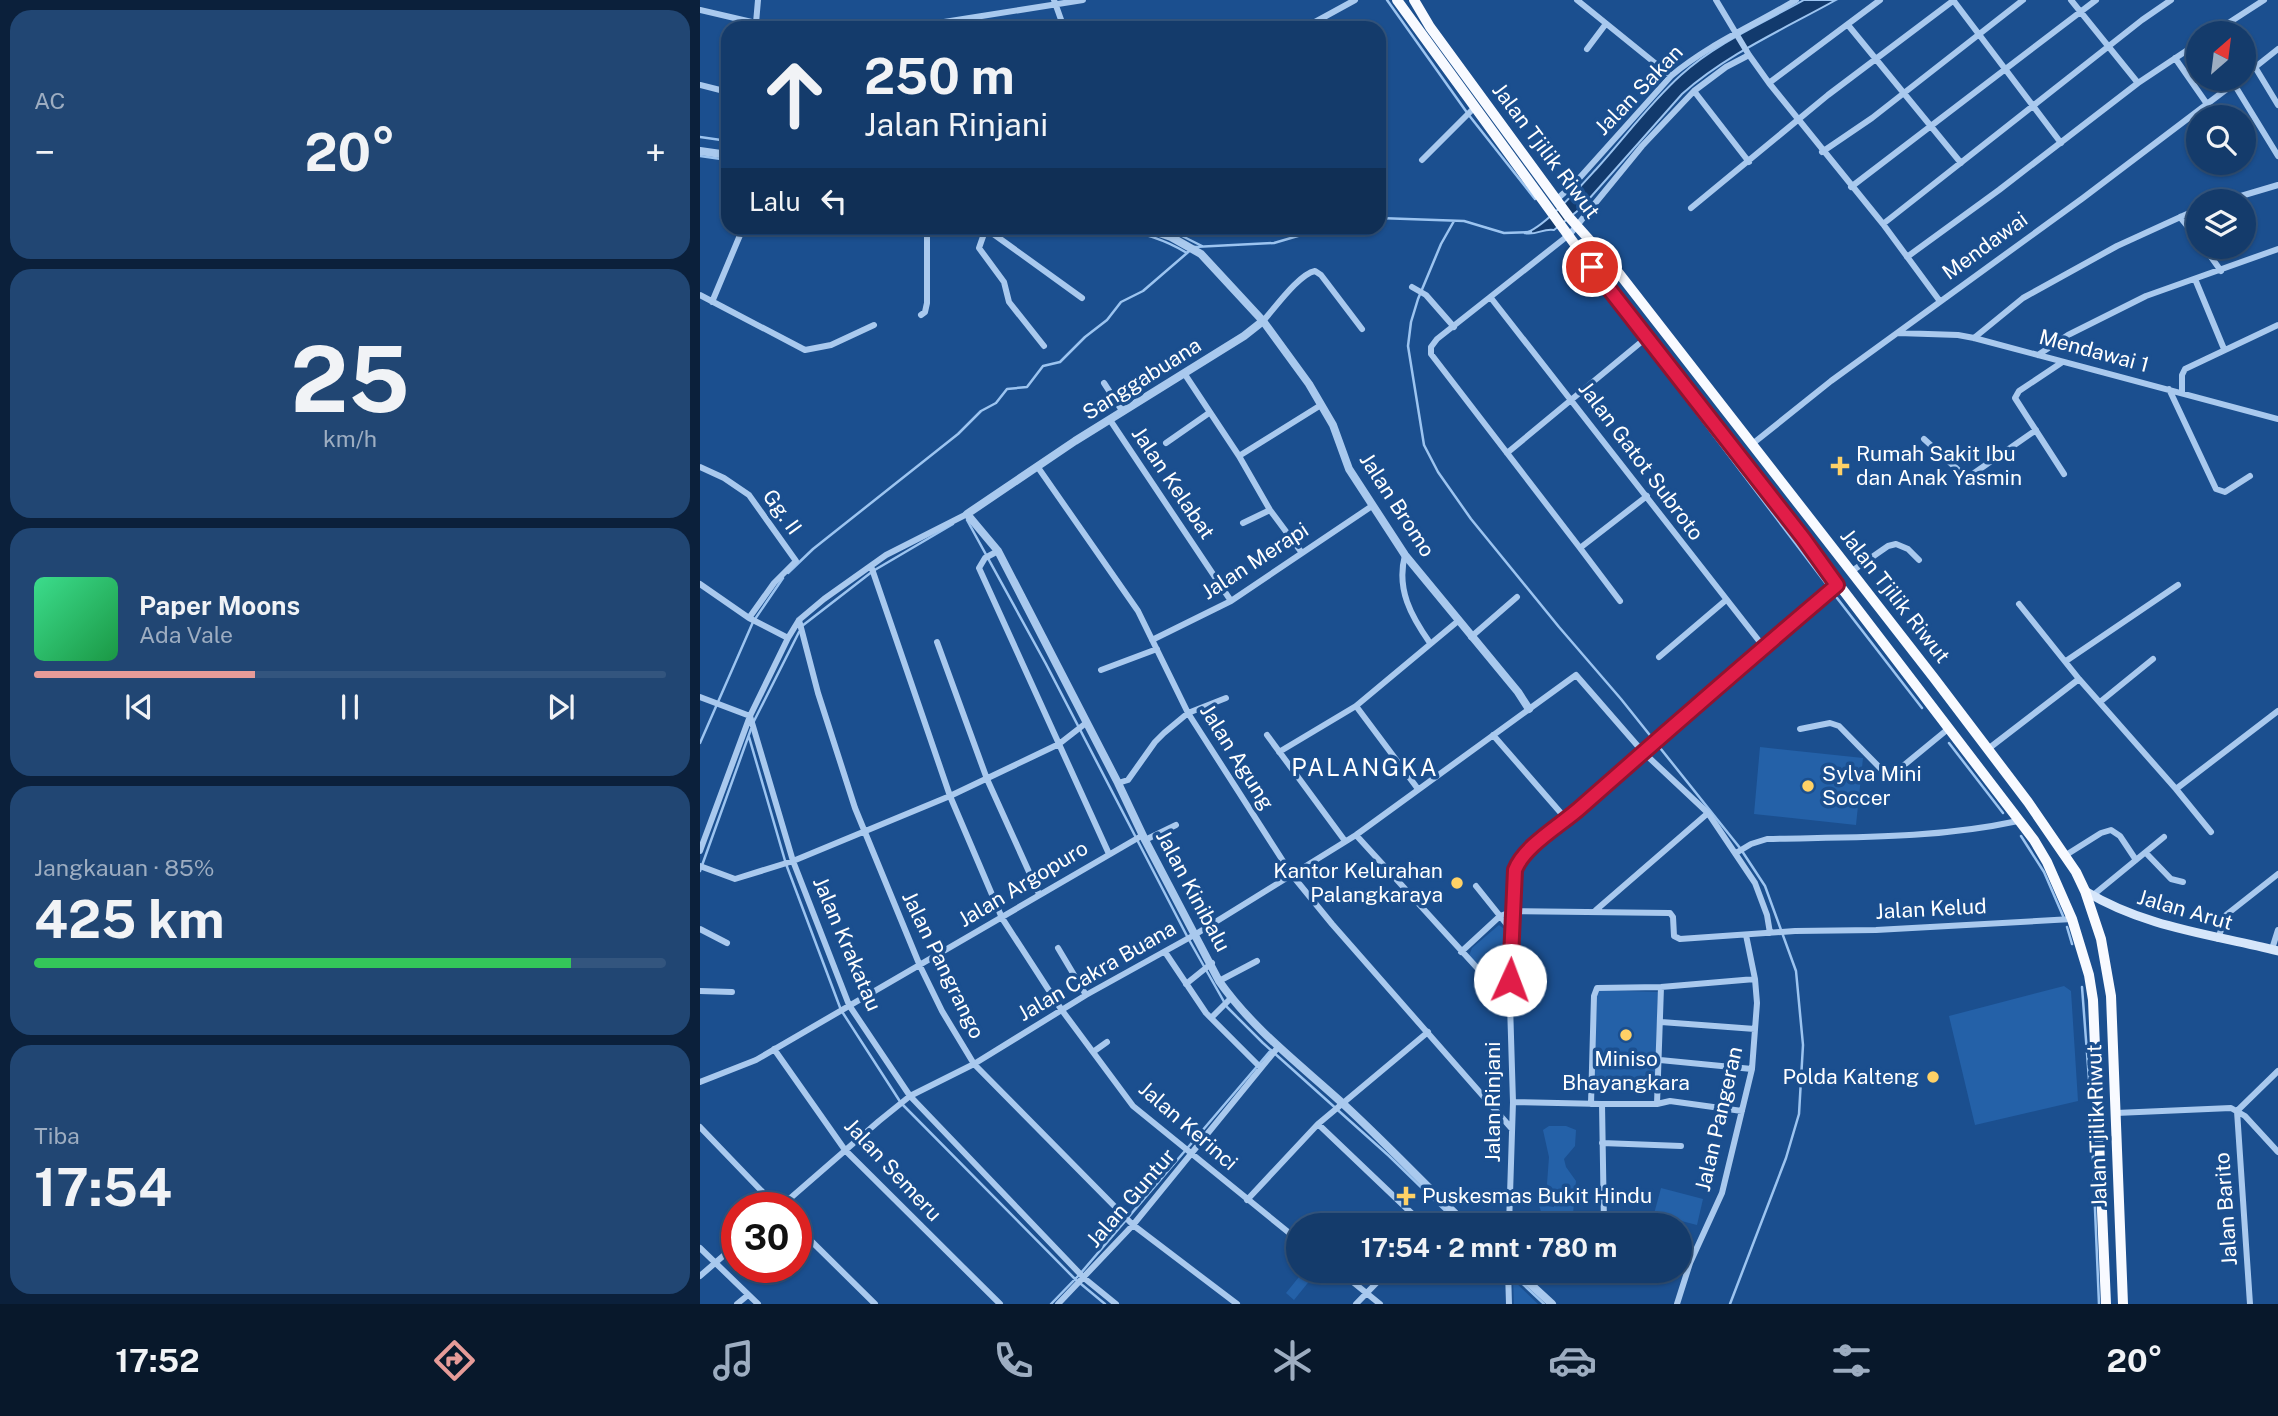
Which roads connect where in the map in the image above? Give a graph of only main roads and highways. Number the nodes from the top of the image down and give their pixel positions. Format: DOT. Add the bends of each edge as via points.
graph roads {
  1 [pos="1396,0"];
  2 [pos="1414,0"];
  3 [pos="1503,135"];
  4 [pos="1574,231"];
  5 [pos="1934,678"];
  6 [pos="1918,690"];
  7 [pos="2089,894"];
  8 [pos="2062,895"];
  9 [pos="2101,939"];
  10 [pos="2081,946"];
  11 [pos="2275,950"];
  12 [pos="2106,1304"];
  13 [pos="2123,1304"];
  1 -- 3 [label="highway, Jalan Tjilik Riwut" via="1475,107"];
  2 -- 3 [label="highway, Jalan Tjilik Riwut"];
  3 -- 4 [label="highway, Jalan Tjilik Riwut"];
  4 -- 5 [label="highway, Jalan Tjilik Riwut" via="1618,272"];
  4 -- 6 [label="highway, Jalan Tjilik Riwut" via="1646,338"];
  5 -- 6 [label="highway"];
  5 -- 7 [label="highway, Jalan Tjilik Riwut" via="2066,855"];
  6 -- 8 [label="highway, Jalan Tjilik Riwut" via="2040,851"];
  7 -- 8 [label="highway"];
  7 -- 9 [label="highway, Jalan Tjilik Riwut"];
  7 -- 11 [label="main road, Jalan Arut" via="2173,928"];
  8 -- 10 [label="highway, Jalan Tjilik Riwut"];
  9 -- 10 [label="highway"];
  9 -- 13 [label="highway, Jalan Tjilik Riwut" via="2111,996"];
  10 -- 12 [label="highway, Jalan Tjilik Riwut" via="2095,1025"];
}
